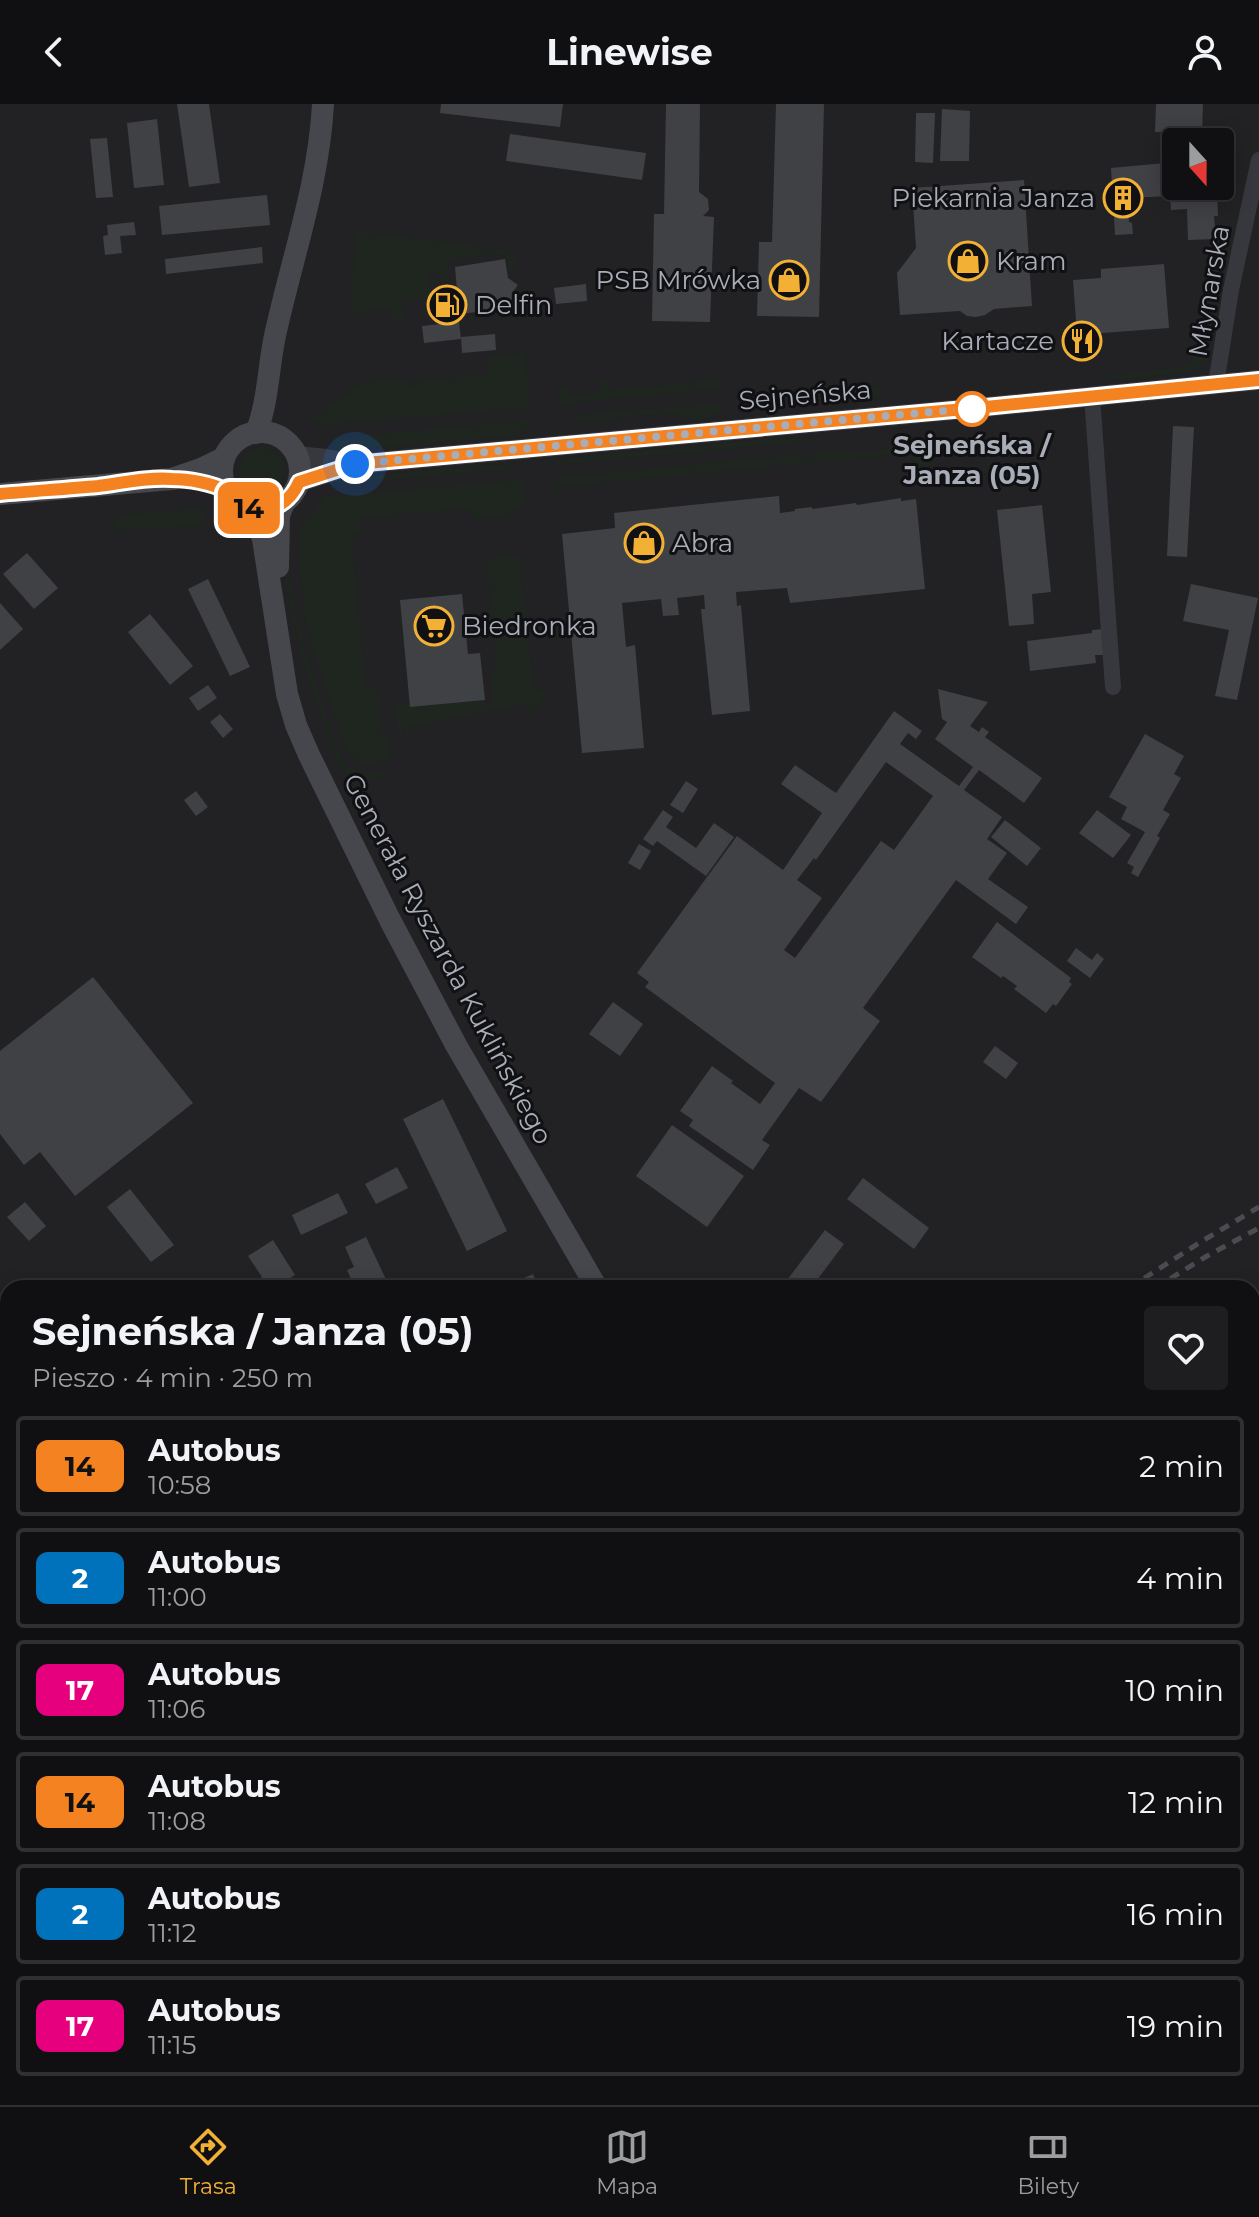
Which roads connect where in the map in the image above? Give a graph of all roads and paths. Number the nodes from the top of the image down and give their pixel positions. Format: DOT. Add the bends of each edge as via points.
graph roads {
  1 [pos="323,104"];
  2 [pos="1259,160"];
  3 [pos="1259,380"];
  4 [pos="1216,384"];
  5 [pos="1092,396"];
  6 [pos="265,427"];
  7 [pos="297,456"];
  8 [pos="224,458"];
  9 [pos="355,464"];
  10 [pos="172,479"];
  11 [pos="299,482"];
  12 [pos="228,492"];
  13 [pos="0,494"];
  14 [pos="284,503"];
  15 [pos="249,508"];
  16 [pos="279,644"];
  17 [pos="1113,687"];
  18 [pos="592,1280"];
  1 -- 6 [label="main road" via="314,176 275,336"];
  2 -- 4 [label="street, Młynarska"];
  3 -- 4 [label="street, Sejneńska"];
  4 -- 5 [label="street, Sejneńska"];
  5 -- 9 [label="street, Sejneńska"];
  5 -- 17 [label="street"];
  6 -- 7 [label="main road" via="288,442"];
  6 -- 8 [label="main road" via="233,443"];
  7 -- 9 [label="street, Sejneńska"];
  7 -- 11 [label="main road"];
  8 -- 10 [label="main road"];
  8 -- 12 [label="main road"];
  9 -- 11 [label="street, Sejneńska"];
  10 -- 12 [label="main road" via="203,482"];
  10 -- 13 [label="main road"];
  11 -- 14 [label="main road"];
  12 -- 15 [label="main road"];
  14 -- 15 [label="main road" via="265,510"];
  14 -- 16 [label="main road, Generała Ryszarda Kuklińskiego" via="278,538"];
  15 -- 16 [label="main road, Generała Ryszarda Kuklińskiego" via="263,539"];
  16 -- 18 [label="main road, Generała Ryszarda Kuklińskiego" via="296,725 328,795 456,1045"];
}
